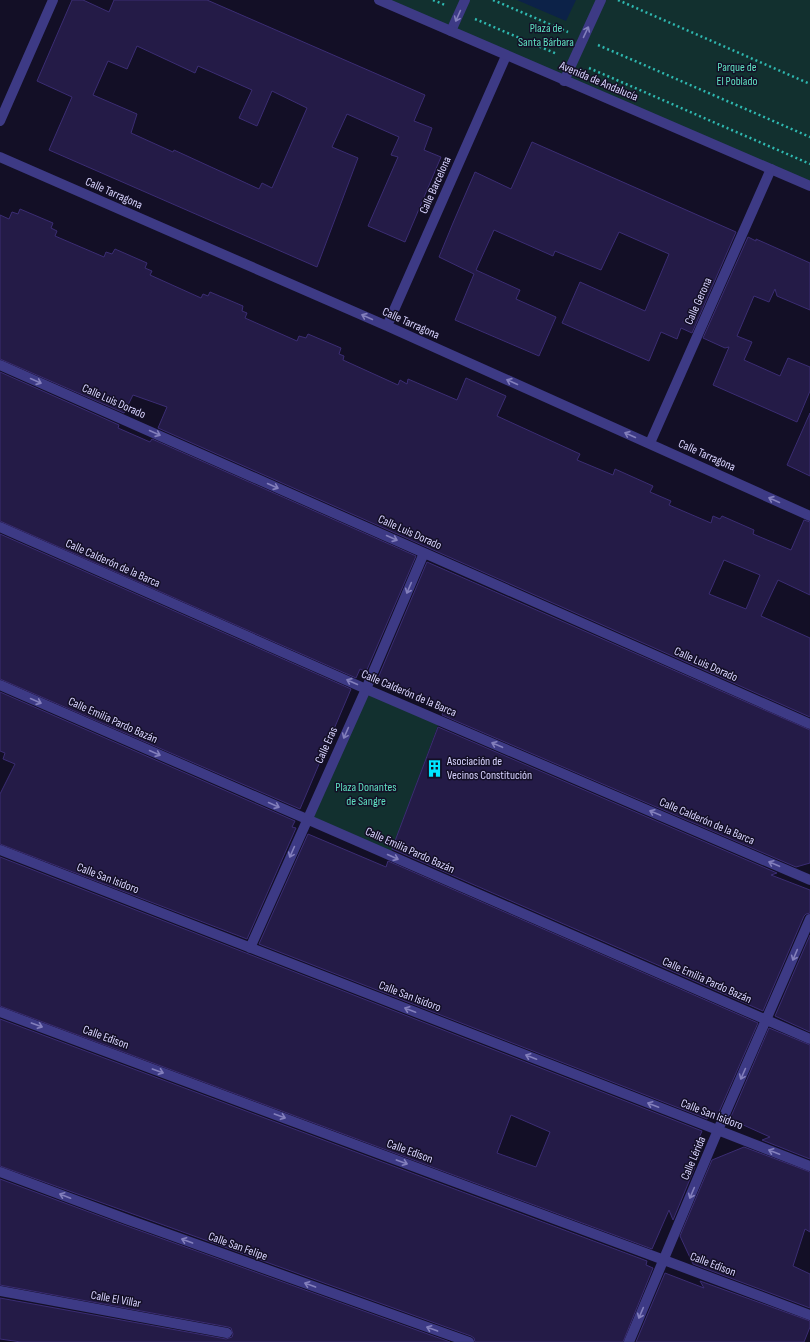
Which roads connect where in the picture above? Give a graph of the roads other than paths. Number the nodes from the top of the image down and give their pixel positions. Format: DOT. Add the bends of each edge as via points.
graph roads {
  1 [pos="53,0"];
  2 [pos="379,0"];
  3 [pos="465,0"];
  4 [pos="601,0"];
  5 [pos="451,31"];
  6 [pos="506,56"];
  7 [pos="564,81"];
  8 [pos="0,121"];
  9 [pos="0,157"];
  10 [pos="771,169"];
  11 [pos="810,186"];
  12 [pos="387,326"];
  13 [pos="0,365"];
  14 [pos="650,443"];
  15 [pos="810,516"];
  16 [pos="0,527"];
  17 [pos="424,552"];
  18 [pos="0,685"];
  19 [pos="366,689"];
  20 [pos="810,724"];
  21 [pos="307,819"];
  22 [pos="0,850"];
  23 [pos="810,880"];
  24 [pos="810,919"];
  25 [pos="250,948"];
  26 [pos="0,1012"];
  27 [pos="766,1020"];
  28 [pos="810,1039"];
  29 [pos="718,1130"];
  30 [pos="810,1166"];
  31 [pos="0,1172"];
  32 [pos="664,1260"];
  33 [pos="0,1291"];
  34 [pos="810,1316"];
  35 [pos="227,1333"];
  36 [pos="469,1342"];
  37 [pos="629,1342"];
  1 -- 8 [label="street"];
  2 -- 5 [label="street, Avenida de Andalucía"];
  3 -- 5 [label="street, one-way"];
  7 -- 4 [label="street, one-way"];
  5 -- 6 [label="street, Avenida de Andalucía"];
  6 -- 7 [label="street, Avenida de Andalucía"];
  6 -- 12 [label="street, Calle Barcelona"];
  7 -- 10 [label="street, Avenida de Andalucía"];
  12 -- 9 [label="street, Calle Tarragona, one-way"];
  10 -- 11 [label="street, Avenida de Andalucía"];
  10 -- 14 [label="street, Calle Gerona"];
  14 -- 12 [label="street, Calle Tarragona, one-way"];
  13 -- 17 [label="street, Calle Luis Dorado, one-way"];
  15 -- 14 [label="street, Calle Tarragona, one-way"];
  19 -- 16 [label="street, Calle Calderón de la Barca, one-way"];
  17 -- 19 [label="street, Calle Eras, one-way"];
  17 -- 20 [label="street, Calle Luis Dorado"];
  18 -- 21 [label="street, Calle Emilia Pardo Bazán, one-way"];
  19 -- 21 [label="street, Calle Eras, one-way"];
  23 -- 19 [label="street, Calle Calderón de la Barca, one-way"];
  21 -- 25 [label="street, Calle Eras, one-way"];
  21 -- 27 [label="street, Calle Emilia Pardo Bazán, one-way"];
  22 -- 25 [label="street, Calle San Isidoro"];
  24 -- 27 [label="street, Calle Lérida, one-way"];
  29 -- 25 [label="street, Calle San Isidoro, one-way"];
  26 -- 32 [label="street, Calle Edison, one-way"];
  27 -- 28 [label="street, Calle Emilia Pardo Bazán"];
  27 -- 29 [label="street, Calle Lérida, one-way"];
  30 -- 29 [label="street, Calle San Isidoro, one-way"];
  29 -- 32 [label="street, Calle Lérida, one-way"];
  36 -- 31 [label="street, Calle San Felipe, one-way"];
  32 -- 34 [label="street, Calle Edison"];
  32 -- 37 [label="street, Calle Lérida, one-way"];
  33 -- 35 [label="street, Calle El Villar"];
}
